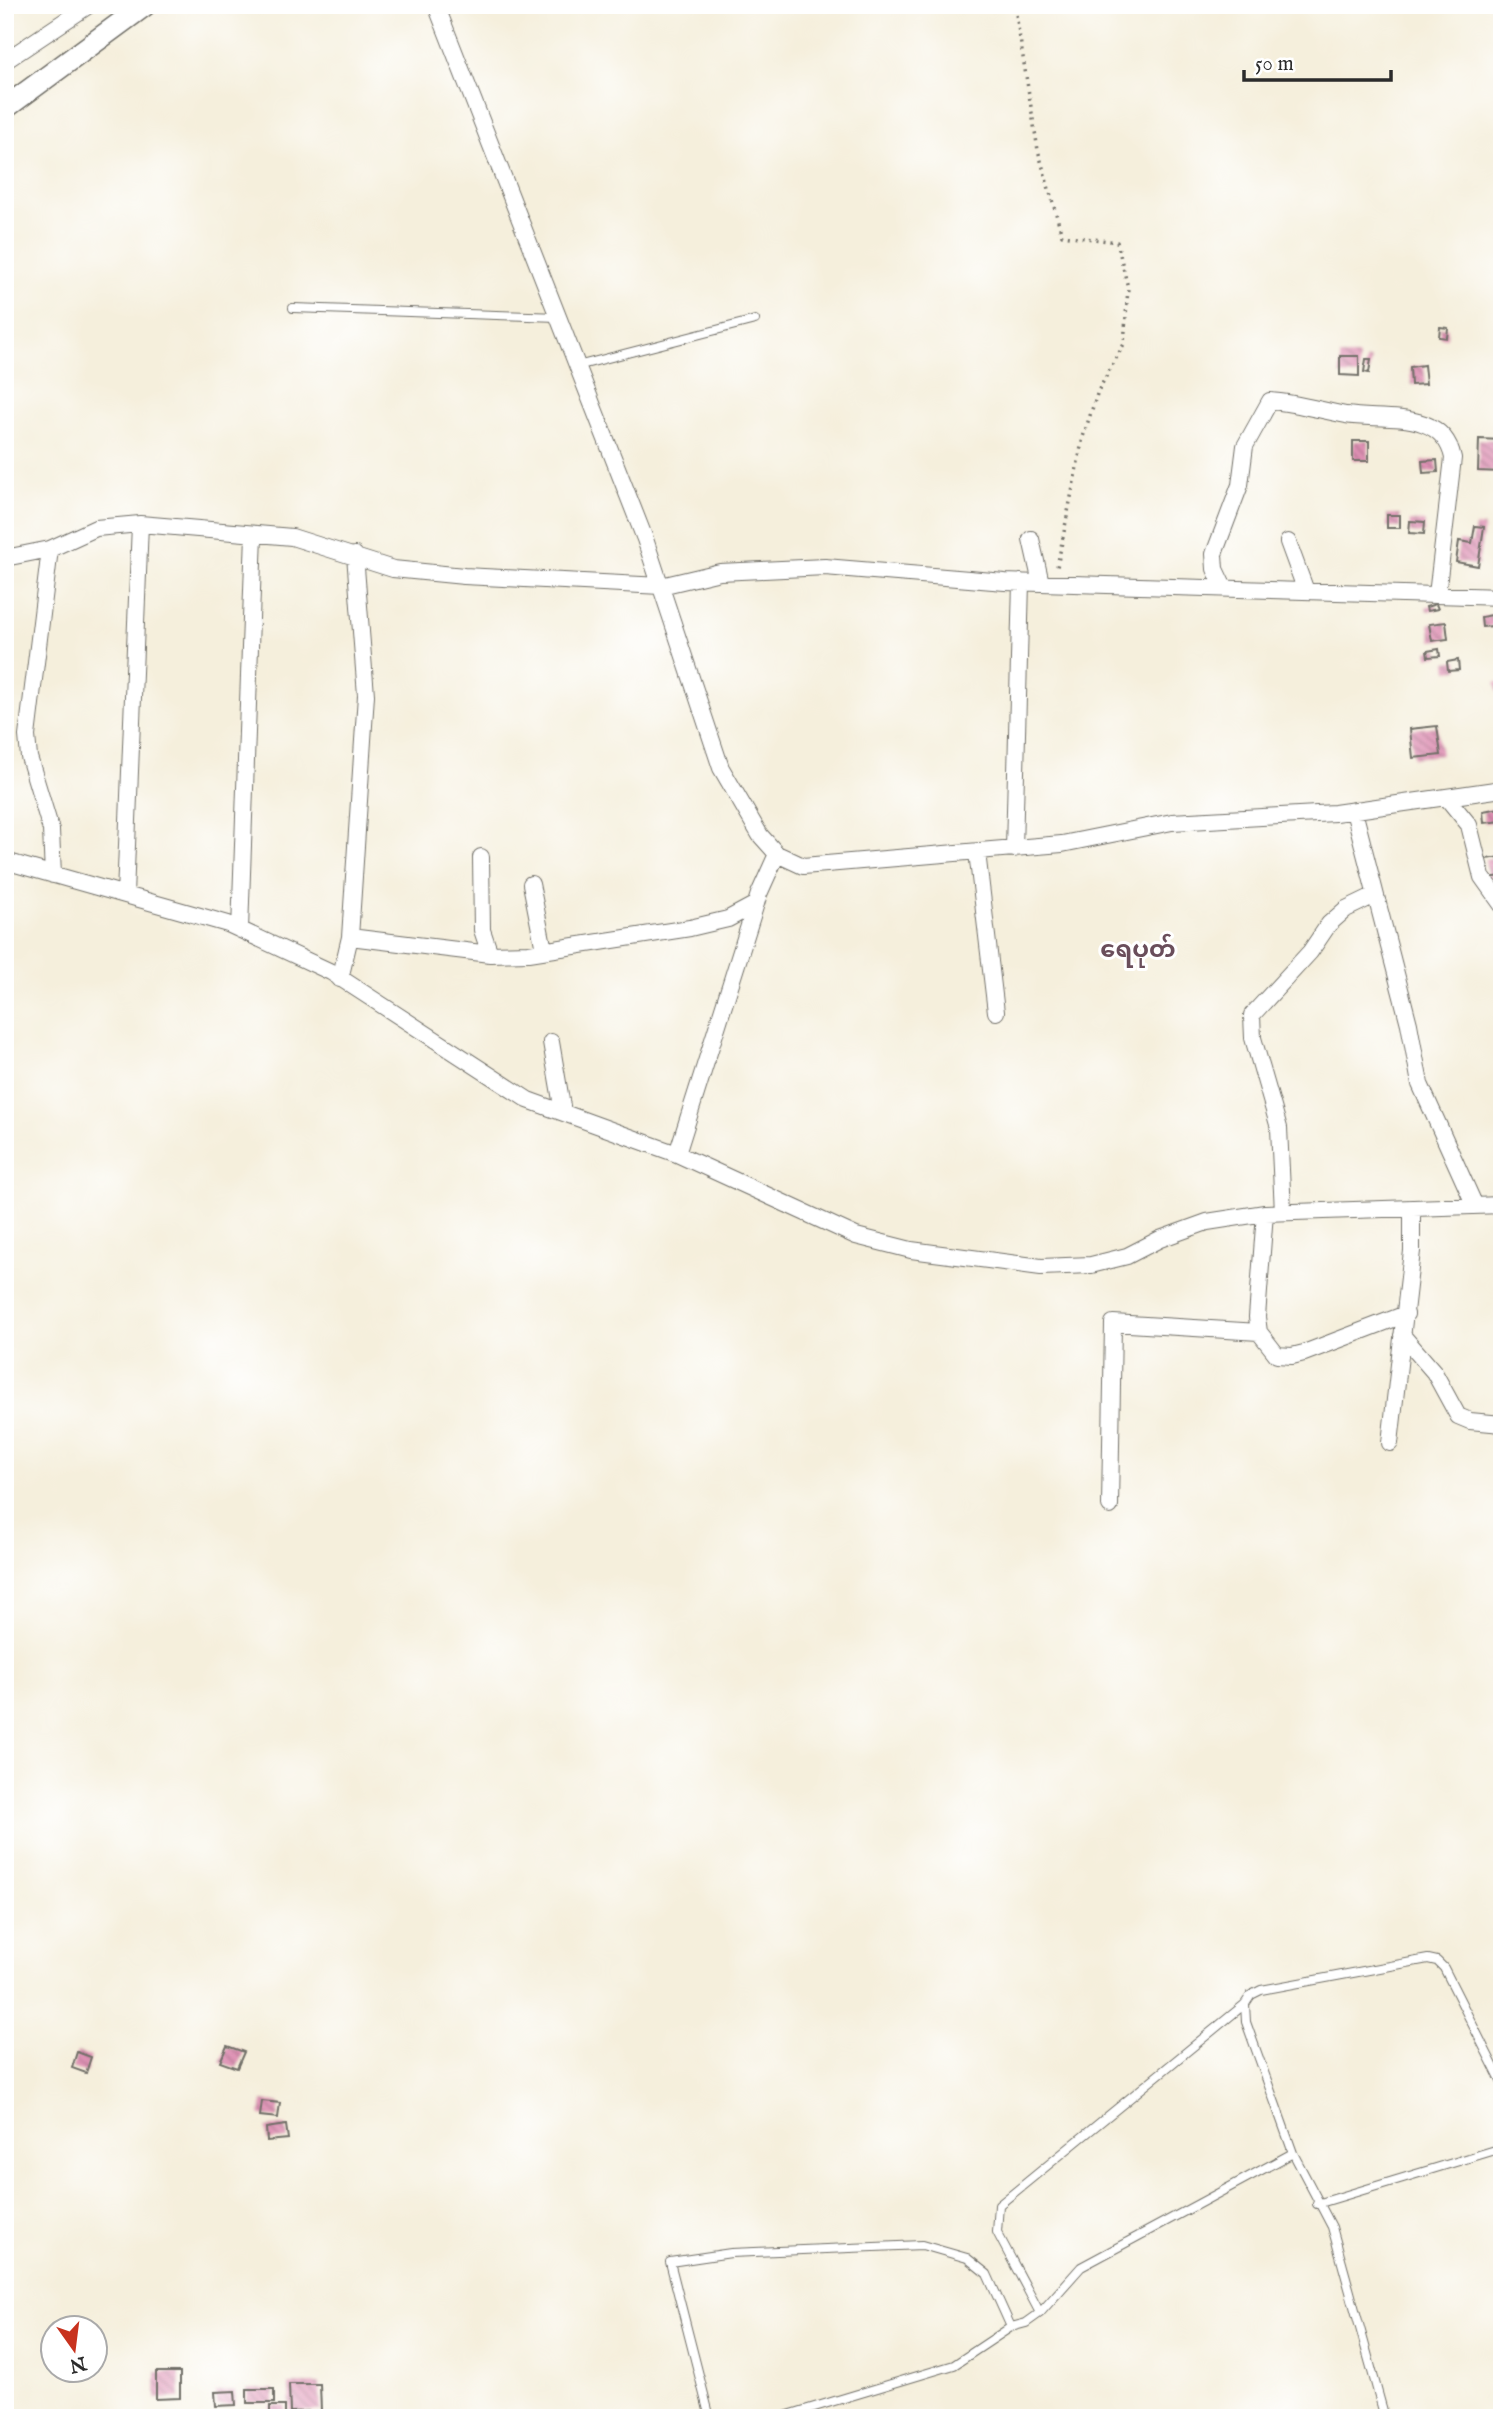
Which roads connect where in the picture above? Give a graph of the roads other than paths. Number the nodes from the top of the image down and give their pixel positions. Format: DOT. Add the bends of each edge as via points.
graph roads {
  1 [pos="89,5"];
  2 [pos="145,5"];
  3 [pos="436,5"];
  4 [pos="5,61"];
  5 [pos="5,108"];
  6 [pos="293,308"];
  7 [pos="558,317"];
  8 [pos="755,320"];
  9 [pos="577,366"];
  10 [pos="139,524"];
  11 [pos="254,534"];
  12 [pos="1031,539"];
  13 [pos="1288,542"];
  14 [pos="50,549"];
  15 [pos="355,555"];
  16 [pos="5,558"];
  17 [pos="1021,582"];
  18 [pos="1047,583"];
  19 [pos="661,586"];
  20 [pos="1224,589"];
  21 [pos="1306,591"];
  22 [pos="1437,595"];
  23 [pos="1502,597"];
  24 [pos="1502,789"];
  25 [pos="1447,798"];
  26 [pos="1354,811"];
  27 [pos="1014,849"];
  28 [pos="976,852"];
  29 [pos="777,855"];
  30 [pos="481,857"];
  31 [pos="5,861"];
  32 [pos="53,875"];
  33 [pos="531,884"];
  34 [pos="125,895"];
  35 [pos="1376,895"];
  36 [pos="756,904"];
  37 [pos="1502,905"];
  38 [pos="240,930"];
  39 [pos="350,937"];
  40 [pos="544,950"];
  41 [pos="490,954"];
  42 [pos="340,979"];
  43 [pos="996,1012"];
  44 [pos="551,1042"];
  45 [pos="563,1112"];
  46 [pos="677,1153"];
  47 [pos="1502,1205"];
  48 [pos="1475,1206"];
  49 [pos="1412,1208"];
  50 [pos="1283,1212"];
  51 [pos="1265,1213"];
  52 [pos="1406,1314"];
  53 [pos="1259,1332"];
  54 [pos="1402,1335"];
  55 [pos="1502,1424"];
  56 [pos="1390,1443"];
  57 [pos="1110,1506"];
  58 [pos="1245,2004"];
  59 [pos="1502,2082"];
  60 [pos="1502,2148"];
  61 [pos="1293,2153"];
  62 [pos="1317,2204"];
  63 [pos="1040,2313"];
  64 [pos="1011,2326"];
  65 [pos="710,2418"];
  66 [pos="778,2418"];
  67 [pos="1385,2418"];
  1 -- 4 [label="street"];
  2 -- 5 [label="street"];
  3 -- 7 [label="street"];
  6 -- 7 [label="lane"];
  7 -- 9 [label="street"];
  8 -- 9 [label="lane"];
  9 -- 19 [label="street"];
  10 -- 11 [label="street"];
  10 -- 14 [label="street" via="96,528"];
  10 -- 34 [label="street"];
  11 -- 15 [label="street" via="292,537"];
  11 -- 38 [label="street"];
  12 -- 18 [label="street"];
  13 -- 21 [label="street"];
  14 -- 16 [label="street"];
  14 -- 32 [label="street" via="27,736 51,830"];
  15 -- 19 [label="street" via="393,569"];
  15 -- 39 [label="street" via="366,695"];
  17 -- 18 [label="street"];
  17 -- 19 [label="street" via="825,567 720,572"];
  17 -- 27 [label="street"];
  18 -- 20 [label="street"];
  19 -- 29 [label="street" via="721,768 752,825"];
  20 -- 21 [label="street"];
  20 -- 22 [label="street" via="1214,554 1240,485 1245,446 1270,401 1424,423 1450,444 1453,458"];
  21 -- 22 [label="street"];
  22 -- 23 [label="street"];
  24 -- 25 [label="street"];
  25 -- 26 [label="street"];
  25 -- 37 [label="street" via="1469,825 1482,877"];
  26 -- 27 [label="street" via="1172,822"];
  26 -- 35 [label="street"];
  27 -- 28 [label="street"];
  28 -- 29 [label="street" via="803,866"];
  28 -- 43 [label="street"];
  29 -- 36 [label="street"];
  30 -- 41 [label="street" via="482,930"];
  31 -- 32 [label="street"];
  32 -- 34 [label="street"];
  33 -- 40 [label="street"];
  34 -- 38 [label="street"];
  35 -- 48 [label="street" via="1420,1084"];
  35 -- 50 [label="street" via="1346,909 1329,924 1252,1014 1253,1038 1279,1128"];
  36 -- 40 [label="street" via="728,919 690,929"];
  36 -- 46 [label="street"];
  38 -- 42 [label="street"];
  39 -- 41 [label="street"];
  39 -- 42 [label="street"];
  40 -- 41 [label="street"];
  42 -- 45 [label="street" via="528,1100"];
  44 -- 45 [label="street"];
  45 -- 46 [label="street"];
  46 -- 51 [label="street" via="856,1236 911,1250 1041,1267 1091,1265 1127,1256 1207,1222"];
  47 -- 48 [label="street"];
  48 -- 49 [label="street"];
  49 -- 50 [label="street"];
  49 -- 52 [label="street"];
  50 -- 51 [label="street"];
  51 -- 53 [label="street" via="1256,1317"];
  52 -- 53 [label="street" via="1292,1356 1277,1355"];
  52 -- 54 [label="street"];
  53 -- 57 [label="street" via="1114,1323"];
  54 -- 55 [label="street" via="1434,1373 1458,1416"];
  54 -- 56 [label="street"];
  58 -- 59 [label="lane" via="1261,1990 1437,1961"];
  58 -- 61 [label="lane" via="1246,2022"];
  58 -- 63 [label="lane" via="999,2204 997,2232"];
  60 -- 62 [label="lane"];
  61 -- 62 [label="lane"];
  61 -- 63 [label="lane" via="1081,2267"];
  62 -- 67 [label="lane" via="1332,2227"];
  63 -- 64 [label="lane"];
  64 -- 65 [label="lane" via="987,2274 967,2258 922,2245 731,2253 670,2263"];
  64 -- 66 [label="lane" via="954,2365"];
}
